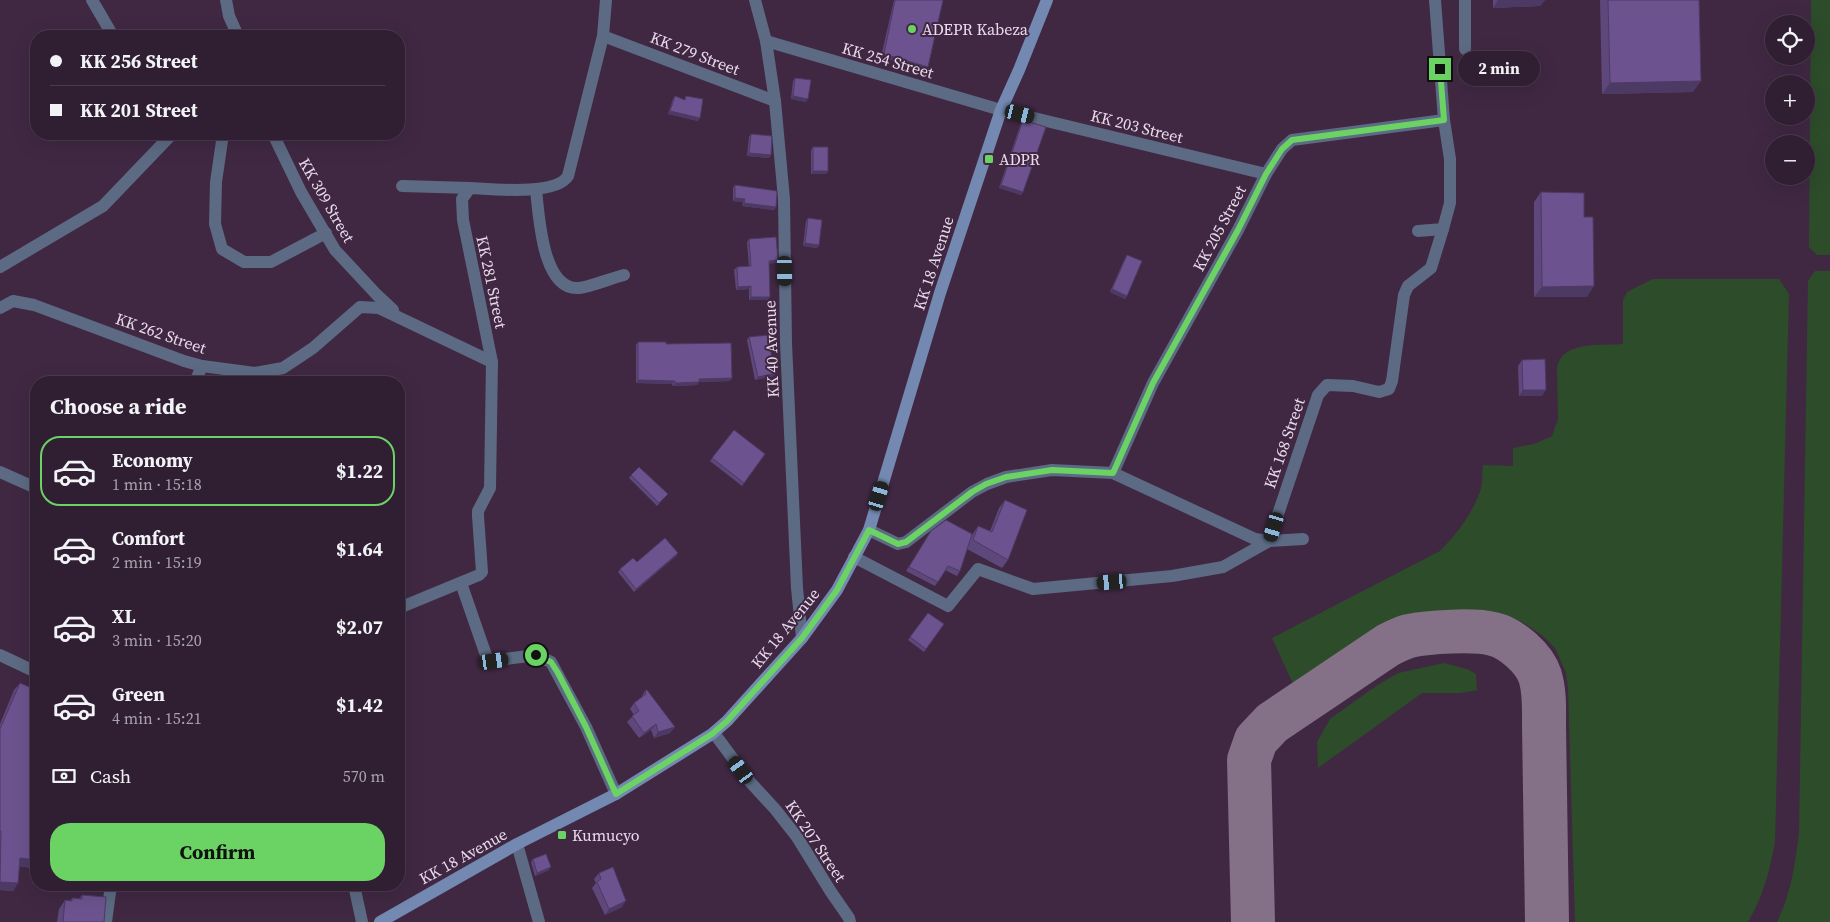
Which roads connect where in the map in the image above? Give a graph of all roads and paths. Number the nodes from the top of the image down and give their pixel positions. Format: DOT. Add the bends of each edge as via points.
graph roads {
  1 [pos="92,0"];
  2 [pos="226,0"];
  3 [pos="606,0"];
  4 [pos="755,0"];
  5 [pos="1047,0"];
  6 [pos="1435,0"];
  7 [pos="1465,0"];
  8 [pos="109,30"];
  9 [pos="235,30"];
  10 [pos="603,36"];
  11 [pos="766,41"];
  12 [pos="1465,49"];
  13 [pos="775,101"];
  14 [pos="1001,110"];
  15 [pos="1444,120"];
  16 [pos="166,140"];
  17 [pos="222,140"];
  18 [pos="276,140"];
  19 [pos="1266,174"];
  20 [pos="402,186"];
  21 [pos="470,188"];
  22 [pos="536,190"];
  23 [pos="1443,229"];
  24 [pos="1418,230"];
  25 [pos="326,233"];
  26 [pos="0,266"];
  27 [pos="624,275"];
  28 [pos="0,307"];
  29 [pos="404,320"];
  30 [pos="492,362"];
  31 [pos="202,366"];
  32 [pos="198,376"];
  33 [pos="0,472"];
  34 [pos="1113,473"];
  35 [pos="30,485"];
  36 [pos="869,530"];
  37 [pos="1303,539"];
  38 [pos="1269,541"];
  39 [pos="854,557"];
  40 [pos="461,583"];
  41 [pos="405,606"];
  42 [pos="802,638"];
  43 [pos="0,655"];
  44 [pos="30,669"];
  45 [pos="714,732"];
  46 [pos="616,794"];
  47 [pos="517,844"];
  48 [pos="110,891"];
  49 [pos="355,891"];
  50 [pos="106,922"];
  51 [pos="362,922"];
  52 [pos="380,922"];
  53 [pos="539,922"];
  54 [pos="850,922"];
  1 -- 8 [label="street"];
  2 -- 9 [label="street"];
  3 -- 10 [label="street"];
  4 -- 11 [label="street, KK 40 Avenue"];
  5 -- 14 [label="main road, KK 18 Avenue"];
  6 -- 15 [label="street"];
  7 -- 12 [label="street"];
  10 -- 13 [label="street, KK 279 Street"];
  10 -- 22 [label="street" via="568,176"];
  11 -- 13 [label="street, KK 40 Avenue"];
  11 -- 14 [label="street, KK 254 Street"];
  13 -- 42 [label="street, KK 40 Avenue" via="784,199 786,352"];
  14 -- 19 [label="street, KK 203 Street"];
  14 -- 36 [label="main road, KK 18 Avenue" via="940,293"];
  15 -- 19 [label="street, KK 205 Street" via="1292,140"];
  15 -- 23 [label="street" via="1450,159 1450,202"];
  16 -- 26 [label="street" via="103,206"];
  17 -- 25 [label="street" via="214,224 222,249 244,262 272,262"];
  18 -- 25 [label="street, KK 309 Street" via="301,192"];
  19 -- 34 [label="street, KK 205 Street" via="1153,383"];
  20 -- 21 [label="street"];
  21 -- 22 [label="street"];
  21 -- 30 [label="street, KK 281 Street" via="462,199 462,220"];
  22 -- 27 [label="street" via="541,236 553,272 565,286 579,288"];
  23 -- 24 [label="street"];
  23 -- 38 [label="street, KK 168 Street" via="1431,268 1408,286 1404,295 1389,389 1379,392 1353,386 1326,385 1321,390"];
  25 -- 29 [label="street, KK 309 Street" via="335,250"];
  28 -- 31 [label="street, KK 262 Street" via="13,301 34,305"];
  29 -- 30 [label="street, KK 262 Street"];
  29 -- 31 [label="street, KK 262 Street" via="379,308 360,307 313,348 282,368 255,373"];
  30 -- 40 [label="street, KK 281 Street" via="490,488 478,511 482,572"];
  31 -- 32 [label="street"];
  33 -- 35 [label="street"];
  34 -- 36 [label="street" via="1052,470 1006,477 972,492 906,542 898,544"];
  34 -- 38 [label="street" via="1242,534"];
  36 -- 39 [label="main road, KK 18 Avenue"];
  37 -- 38 [label="street"];
  38 -- 39 [label="street" via="1222,567 1172,576 1033,590 978,569 948,606"];
  39 -- 42 [label="main road, KK 18 Avenue" via="837,590"];
  40 -- 41 [label="street, KK 281 Street"];
  40 -- 46 [label="street" via="490,661 536,655 551,662 586,727"];
  42 -- 45 [label="main road, KK 18 Avenue"];
  43 -- 44 [label="street"];
  45 -- 46 [label="main road, KK 18 Avenue"];
  45 -- 54 [label="street, KK 207 Street" via="750,783 797,836"];
  46 -- 47 [label="main road, KK 18 Avenue"];
  47 -- 52 [label="main road, KK 18 Avenue"];
  47 -- 53 [label="street"];
  48 -- 50 [label="street"];
  49 -- 51 [label="street"];
}
